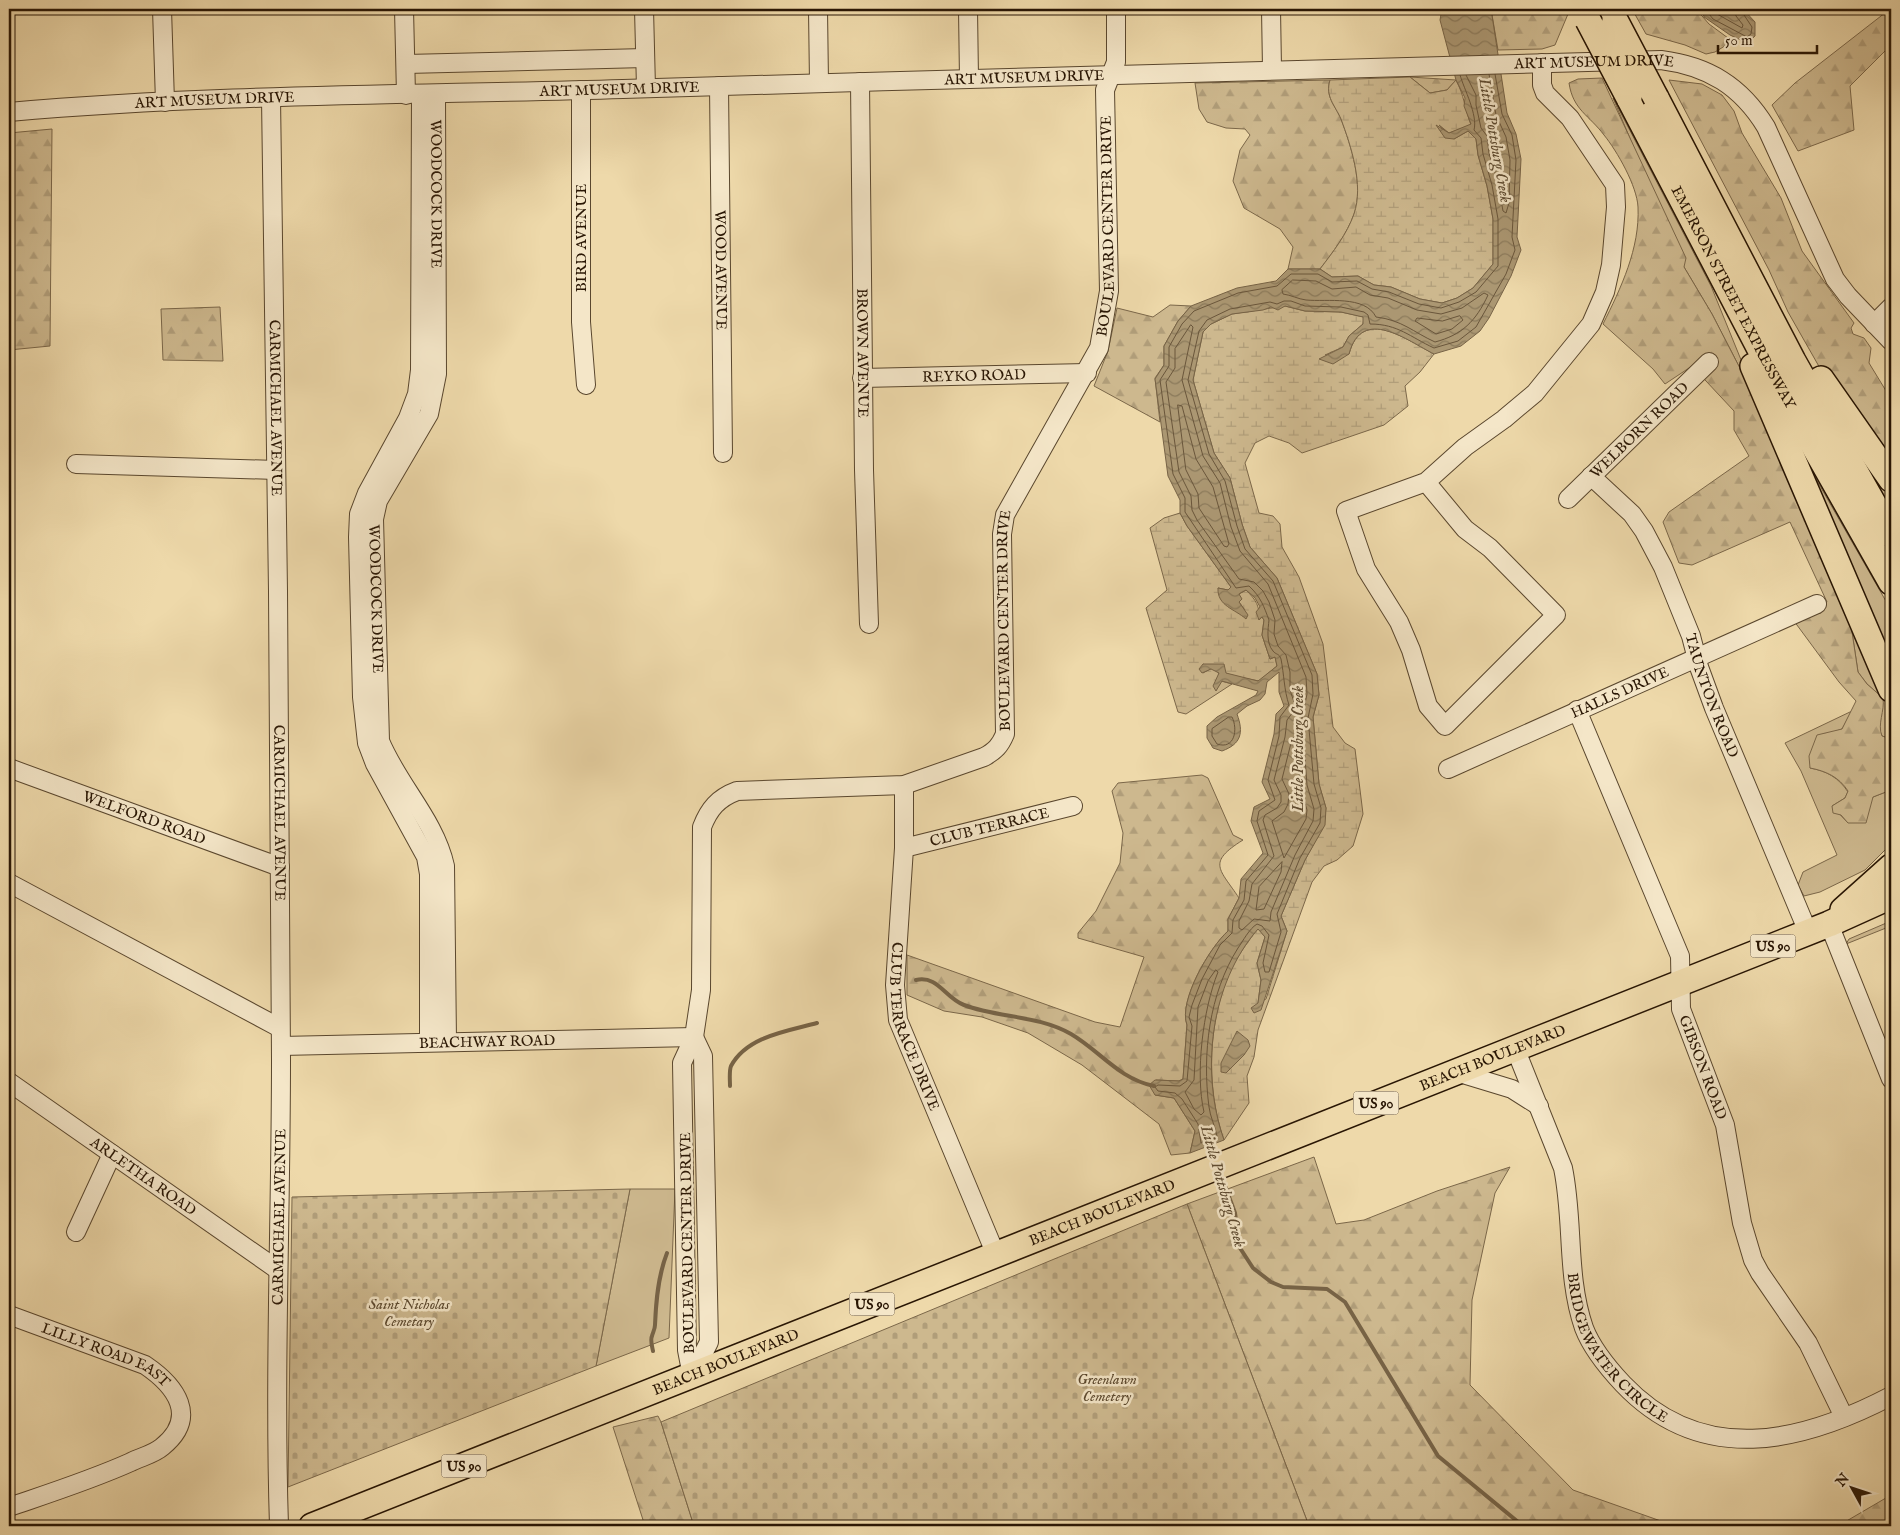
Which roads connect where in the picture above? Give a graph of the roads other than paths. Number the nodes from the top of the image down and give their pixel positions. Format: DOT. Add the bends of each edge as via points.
graph roads {
  1 [pos="162,9"];
  2 [pos="404,9"];
  3 [pos="644,9"];
  4 [pos="818,9"];
  5 [pos="968,9"];
  6 [pos="1116,9"];
  7 [pos="1271,9"];
  8 [pos="1599,14"];
  9 [pos="645,58"];
  10 [pos="1542,63"];
  11 [pos="406,64"];
  12 [pos="1272,68"];
  13 [pos="1111,75"];
  14 [pos="969,79"];
  15 [pos="860,82"];
  16 [pos="819,83"];
  17 [pos="718,86"];
  18 [pos="646,88"];
  19 [pos="581,90"];
  20 [pos="421,94"];
  21 [pos="271,98"];
  22 [pos="165,102"];
  23 [pos="9,112"];
  24 [pos="1722,251"];
  25 [pos="1891,307"];
  26 [pos="1874,324"];
  27 [pos="1891,341"];
  28 [pos="1709,362"];
  29 [pos="1087,373"];
  30 [pos="862,378"];
  31 [pos="586,385"];
  32 [pos="723,453"];
  33 [pos="76,464"];
  34 [pos="276,470"];
  35 [pos="1592,476"];
  36 [pos="1891,480"];
  37 [pos="1426,482"];
  38 [pos="1568,499"];
  39 [pos="1891,534"];
  40 [pos="1891,582"];
  41 [pos="1817,604"];
  42 [pos="869,624"];
  43 [pos="1697,659"];
  44 [pos="1891,689"];
  45 [pos="1577,710"];
  46 [pos="9,768"];
  47 [pos="1448,769"];
  48 [pos="904,785"];
  49 [pos="1073,806"];
  50 [pos="904,848"];
  51 [pos="280,867"];
  52 [pos="1891,867"];
  53 [pos="9,883"];
  54 [pos="1891,896"];
  55 [pos="1818,928"];
  56 [pos="1680,983"];
  57 [pos="280,1028"];
  58 [pos="694,1037"];
  59 [pos="447,1041"];
  60 [pos="429,1042"];
  61 [pos="281,1046"];
  62 [pos="1515,1048"];
  63 [pos="1456,1072"];
  64 [pos="1891,1079"];
  65 [pos="9,1082"];
  66 [pos="1539,1106"];
  67 [pos="112,1154"];
  68 [pos="76,1232"];
  69 [pos="996,1255"];
  70 [pos="278,1270"];
  71 [pos="9,1315"];
  72 [pos="692,1376"];
  73 [pos="1891,1396"];
  74 [pos="1844,1417"];
  75 [pos="9,1507"];
  76 [pos="280,1526"];
  77 [pos="312,1526"];
  1 -- 22 [label="street"];
  2 -- 11 [label="street"];
  3 -- 9 [label="street"];
  4 -- 16 [label="street"];
  5 -- 14 [label="street"];
  6 -- 13 [label="street, BOULEVARD CENTER DRIVE" via="1116,62"];
  7 -- 12 [label="street"];
  8 -- 24 [label="highway, EMERSON STREET EXPRESSWAY, bridge" via="1656,98"];
  8 -- 24 [label="highway, EMERSON STREET EXPRESSWAY, bridge" via="1629,98"];
  9 -- 11 [label="street"];
  9 -- 18 [label="street"];
  10 -- 12 [label="street, ART MUSEUM DRIVE"];
  10 -- 26 [label="street, ART MUSEUM DRIVE" via="1675,62 1692,65 1739,92 1766,126 1835,279"];
  10 -- 37 [label="street" via="1545,93 1570,118 1614,185 1613,248 1605,292 1591,324 1535,393"];
  11 -- 20 [label="street"];
  12 -- 13 [label="street, ART MUSEUM DRIVE"];
  13 -- 14 [label="street, ART MUSEUM DRIVE"];
  13 -- 29 [label="street, BOULEVARD CENTER DRIVE" via="1105,90 1109,291 1099,348"];
  14 -- 15 [label="street, ART MUSEUM DRIVE"];
  15 -- 16 [label="street, ART MUSEUM DRIVE"];
  15 -- 30 [label="street, BROWN AVENUE"];
  16 -- 17 [label="street, ART MUSEUM DRIVE"];
  17 -- 18 [label="street, ART MUSEUM DRIVE"];
  17 -- 32 [label="street, WOOD AVENUE"];
  18 -- 19 [label="street, ART MUSEUM DRIVE"];
  19 -- 20 [label="street, ART MUSEUM DRIVE"];
  19 -- 31 [label="street, BIRD AVENUE" via="581,322"];
  20 -- 21 [label="street, ART MUSEUM DRIVE"];
  20 -- 59 [label="street, WOODCOCK DRIVE" via="437,374 429,414 378,501 374,519 380,741 387,759 434,835 443,858"];
  20 -- 60 [label="street, WOODCOCK DRIVE" via="418,390 408,418 367,492 359,514 358,537 362,697 367,743 376,767 426,857 429,874"];
  21 -- 22 [label="street, ART MUSEUM DRIVE"];
  21 -- 34 [label="street, CARMICHAEL AVENUE"];
  22 -- 23 [label="street, ART MUSEUM DRIVE"];
  24 -- 36 [label="highway" via="1785,322 1832,399"];
  24 -- 39 [label="highway, EMERSON STREET EXPRESSWAY" via="1793,361"];
  24 -- 40 [label="highway, EMERSON STREET EXPRESSWAY" via="1773,374"];
  24 -- 44 [label="highway" via="1744,346"];
  25 -- 26 [label="street"];
  26 -- 27 [label="street, ART MUSEUM DRIVE"];
  28 -- 35 [label="street, WELBORN ROAD"];
  29 -- 30 [label="street, REYKO ROAD"];
  29 -- 48 [label="street, BOULEVARD CENTER DRIVE" via="1005,516 1002,534 1005,734 1001,744 984,757"];
  30 -- 42 [label="street, BROWN AVENUE"];
  33 -- 34 [label="street"];
  34 -- 51 [label="street, CARMICHAEL AVENUE"];
  35 -- 38 [label="street, WELBORN ROAD"];
  35 -- 43 [label="street, TAUNTON ROAD" via="1632,514 1644,531 1671,586 1694,643"];
  37 -- 37 [label="street" via="1346,511 1366,569 1399,622 1411,650 1428,706 1445,726 1556,615 1490,548 1465,529"];
  41 -- 43 [label="street, HALLS DRIVE"];
  43 -- 45 [label="street, HALLS DRIVE"];
  43 -- 55 [label="street, TAUNTON ROAD" via="1714,708"];
  45 -- 47 [label="street, HALLS DRIVE"];
  45 -- 56 [label="street, GIBSON ROAD" via="1680,956"];
  46 -- 51 [label="street, WELFORD ROAD"];
  48 -- 50 [label="street, CLUB TERRACE DRIVE"];
  48 -- 58 [label="street, BOULEVARD CENTER DRIVE" via="737,791 724,796 713,806 702,827 701,990"];
  49 -- 50 [label="street, CLUB TERRACE"];
  50 -- 69 [label="street, CLUB TERRACE DRIVE" via="895,985 898,1020"];
  51 -- 57 [label="street, CARMICHAEL AVENUE"];
  52 -- 55 [label="highway"];
  53 -- 57 [label="street"];
  54 -- 55 [label="highway, BEACH BOULEVARD / US 90"];
  55 -- 56 [label="highway, BEACH BOULEVARD / US 90"];
  55 -- 64 [label="street, TAUNTON ROAD"];
  56 -- 62 [label="highway, BEACH BOULEVARD / US 90"];
  56 -- 74 [label="street, GIBSON ROAD" via="1681,1009 1725,1125 1742,1223 1753,1260 1808,1343"];
  57 -- 61 [label="street, CARMICHAEL AVENUE"];
  58 -- 59 [label="street, BEACHWAY ROAD"];
  58 -- 72 [label="street, BOULEVARD CENTER DRIVE" via="703,1056 708,1342"];
  59 -- 60 [label="street, BEACHWAY ROAD"];
  60 -- 61 [label="street, BEACHWAY ROAD"];
  61 -- 70 [label="street, CARMICHAEL AVENUE"];
  62 -- 63 [label="highway, BEACH BOULEVARD / US 90"];
  62 -- 66 [label="street, BRIDGEWATER CIRCLE"];
  63 -- 66 [label="street" via="1512,1089"];
  63 -- 69 [label="highway, BEACH BOULEVARD / US 90"];
  65 -- 67 [label="street, ARLETHA ROAD"];
  66 -- 74 [label="street, BRIDGEWATER CIRCLE" via="1567,1187 1572,1278 1585,1330 1596,1352 1632,1393 1674,1421 1727,1438 1776,1438 1814,1429"];
  67 -- 68 [label="street"];
  67 -- 70 [label="street, ARLETHA ROAD"];
  69 -- 72 [label="highway, BEACH BOULEVARD / US 90"];
  70 -- 76 [label="street, CARMICHAEL AVENUE"];
  71 -- 75 [label="street, LILLY ROAD EAST" via="145,1365 172,1388 178,1398 180,1415 174,1435 161,1448 99,1477"];
  72 -- 77 [label="highway, BEACH BOULEVARD / US 90"];
  73 -- 74 [label="street, BRIDGEWATER CIRCLE"];
}
